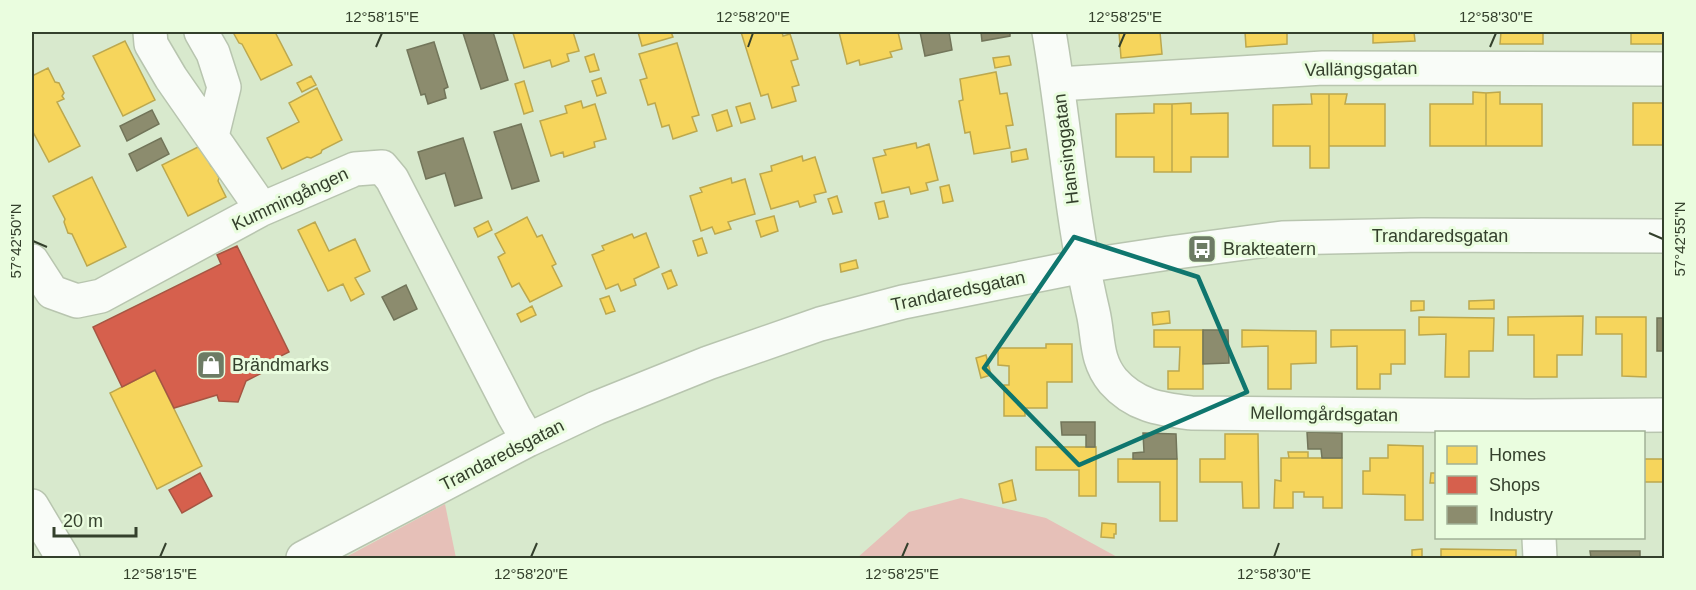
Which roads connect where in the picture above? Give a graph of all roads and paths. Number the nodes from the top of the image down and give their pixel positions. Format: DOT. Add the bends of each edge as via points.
graph roads {
  1 [pos="150,32"];
  2 [pos="201,32"];
  3 [pos="1049,32"];
  4 [pos="1665,69"];
  5 [pos="1058,84"];
  6 [pos="212,136"];
  7 [pos="262,210"];
  8 [pos="1665,236"];
  9 [pos="32,261"];
  10 [pos="1083,266"];
  11 [pos="1665,415"];
  12 [pos="1534,424"];
  13 [pos="528,440"];
  14 [pos="32,506"];
  15 [pos="1539,539"];
  16 [pos="63,558"];
  17 [pos="303,558"];
  18 [pos="1540,558"];
  1 -- 6 [label="street" via="151,44 171,78"];
  2 -- 6 [label="street" via="224,87"];
  3 -- 5 [label="street, Hansinggatan"];
  4 -- 5 [label="street, Vallängsgatan" via="1323,68"];
  5 -- 10 [label="street, Hansinggatan"];
  6 -- 7 [label="street"];
  7 -- 9 [label="street, Kummingången" via="101,296 77,301 52,292"];
  7 -- 13 [label="street, Kummingången" via="355,169 382,167 392,178"];
  8 -- 10 [label="street, Trandaredsgatan" via="1282,238"];
  10 -- 12 [label="street, Mellomgårdsgatan" via="1100,360 1131,398 1156,408 1191,413"];
  10 -- 13 [label="street, Trandaredsgatan" via="903,302 820,324 708,363"];
  11 -- 12 [label="street, Mellomgårdsgatan"];
  13 -- 17 [label="street, Trandaredsgatan"];
  14 -- 16 [label="street"];
  15 -- 18 [label="street"];
}
